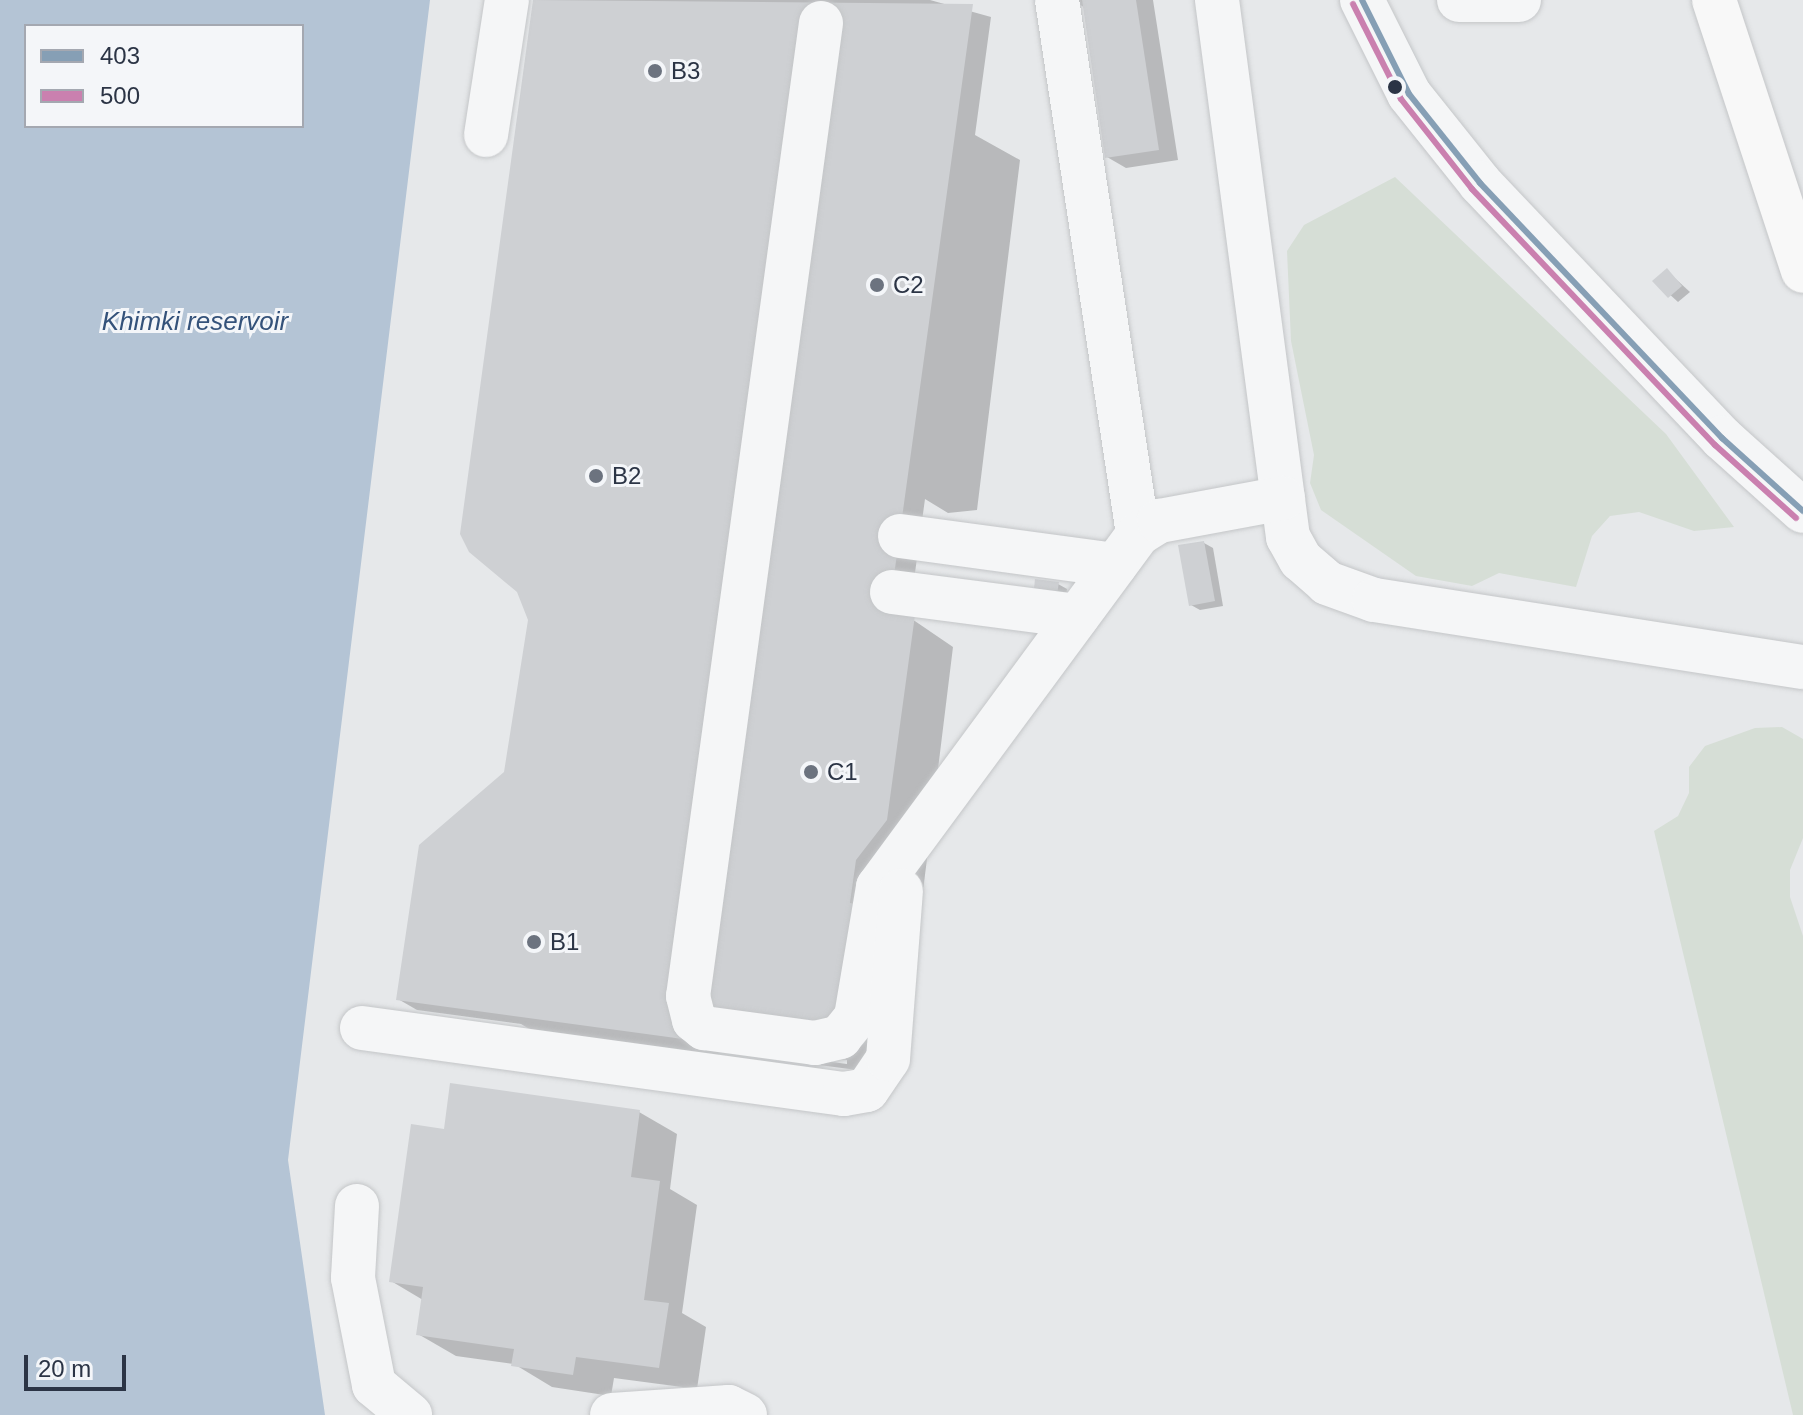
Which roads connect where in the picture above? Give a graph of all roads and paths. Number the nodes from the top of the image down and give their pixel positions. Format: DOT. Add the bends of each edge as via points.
graph roads {
  1 [pos="507,0"];
  2 [pos="1057,0"];
  3 [pos="1217,0"];
  4 [pos="1362,0"];
  5 [pos="1459,0"];
  6 [pos="1519,0"];
  7 [pos="1714,0"];
  8 [pos="821,23"];
  9 [pos="486,135"];
  10 [pos="1803,271"];
  11 [pos="1283,498"];
  12 [pos="1803,511"];
  13 [pos="900,536"];
  14 [pos="1127,550"];
  15 [pos="892,592"];
  16 [pos="1077,616"];
  17 [pos="1803,667"];
  18 [pos="904,851"];
  19 [pos="362,1028"];
  20 [pos="357,1206"];
  21 [pos="410,1415"];
  22 [pos="612,1415"];
  23 [pos="745,1415"];
  1 -- 9 [label="street"];
  2 -- 14 [label="street"];
  3 -- 11 [label="street"];
  4 -- 12 [label="street" via="1409,94 1480,183 1722,438"];
  5 -- 6 [label="street"];
  7 -- 10 [label="main road"];
  8 -- 18 [label="street" via="690,981 694,1020 704,1028 815,1043 840,1037 856,1017 874,899"];
  11 -- 14 [label="street" via="1159,521"];
  11 -- 17 [label="street" via="1288,537 1301,560 1327,583 1374,600"];
  13 -- 14 [label="street"];
  14 -- 16 [label="street"];
  15 -- 16 [label="street"];
  16 -- 18 [label="street"];
  18 -- 19 [label="street" via="888,1059 867,1090 844,1094"];
  20 -- 21 [label="street" via="353,1278 374,1385"];
  22 -- 23 [label="street" via="729,1407"];
}
